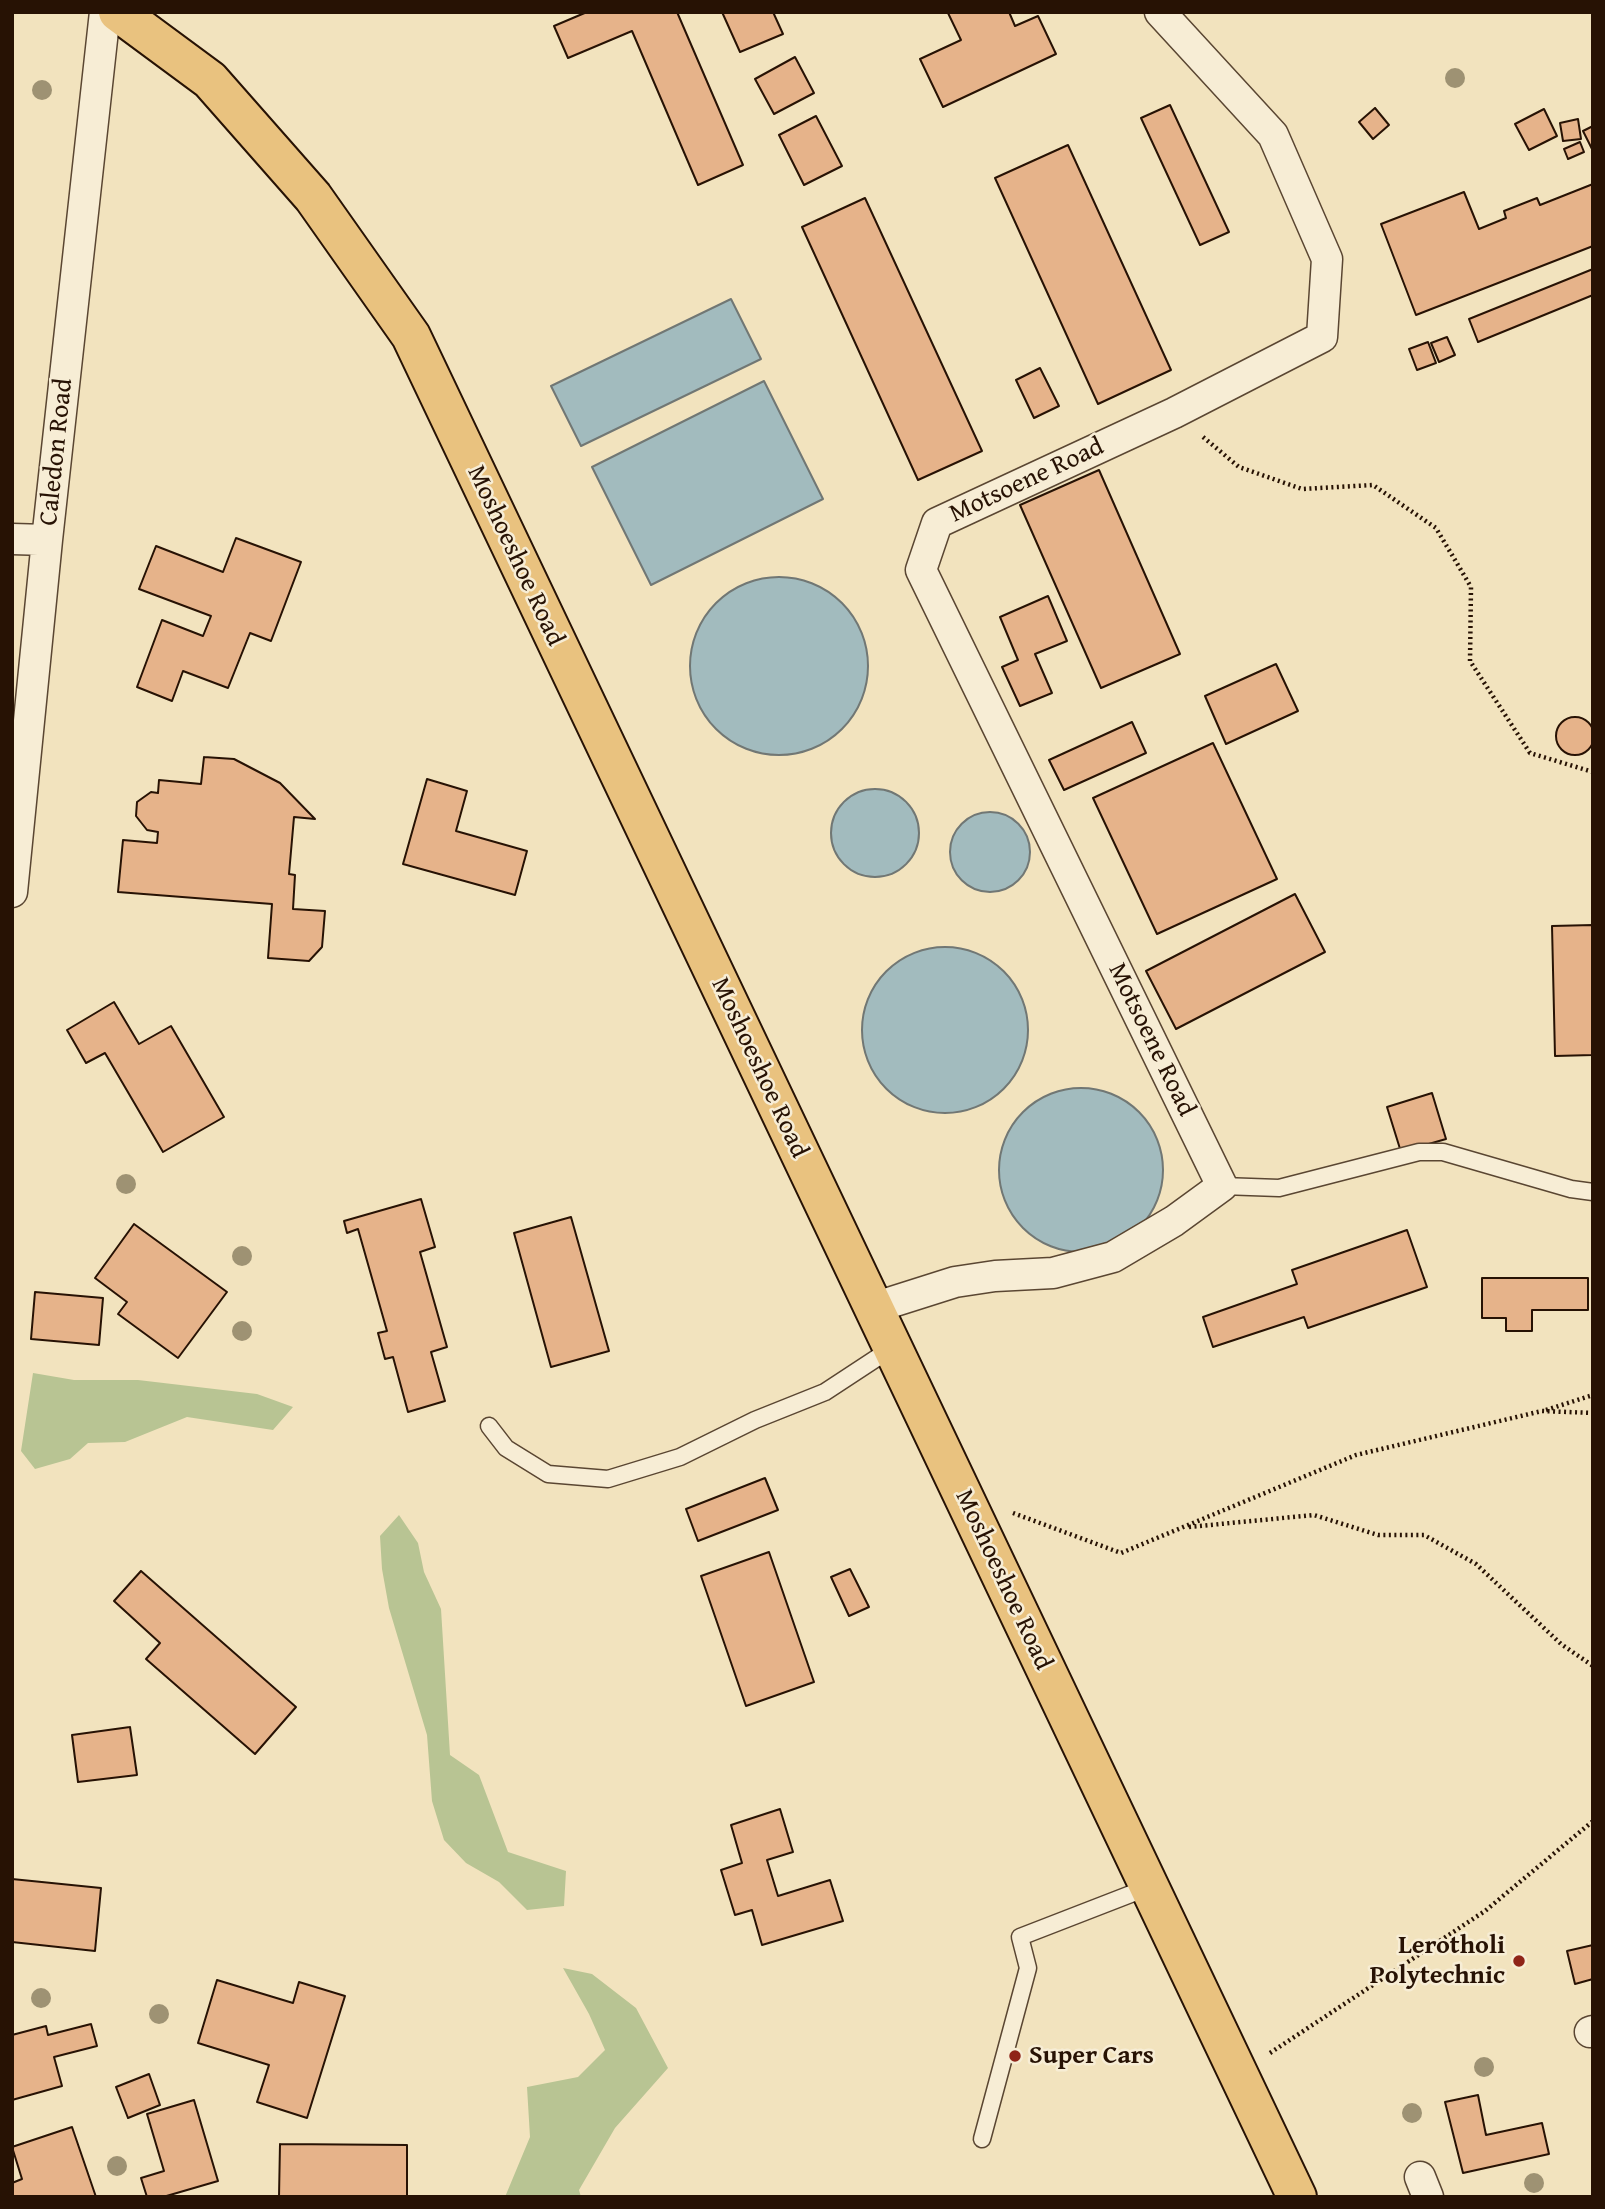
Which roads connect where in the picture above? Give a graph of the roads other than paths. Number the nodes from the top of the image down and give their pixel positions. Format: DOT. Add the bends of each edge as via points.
graph roads {
  1 [pos="105,12"];
  2 [pos="118,12"];
  3 [pos="1160,12"];
  4 [pos="12,539"];
  5 [pos="47,540"];
  6 [pos="12,892"];
  7 [pos="1222,1186"];
  8 [pos="1593,1192"];
  9 [pos="873,1308"];
  10 [pos="892,1348"];
  11 [pos="489,1426"];
  12 [pos="1149,1887"];
  13 [pos="982,2139"];
  14 [pos="1297,2197"];
  1 -- 5 [label="street, Caledon Road"];
  2 -- 9 [label="main road, Moshoeshoe Road" via="210,80 313,197 411,336"];
  3 -- 7 [label="street, Motsoene Road" via="1273,135 1327,259 1322,337 1174,413 937,523 920,570"];
  4 -- 5 [label="street"];
  5 -- 6 [label="street, Caledon Road"];
  7 -- 8 [label="lane" via="1279,1188 1419,1152 1443,1152"];
  7 -- 9 [label="street" via="1113,1257 1053,1273 955,1282"];
  9 -- 10 [label="main road, Moshoeshoe Road"];
  10 -- 11 [label="lane" via="825,1392 680,1457 608,1479 548,1474 506,1448"];
  10 -- 12 [label="main road, Moshoeshoe Road"];
  12 -- 13 [label="lane" via="1020,1937 1028,1968"];
  12 -- 14 [label="main road, Moshoeshoe Road"];
}
